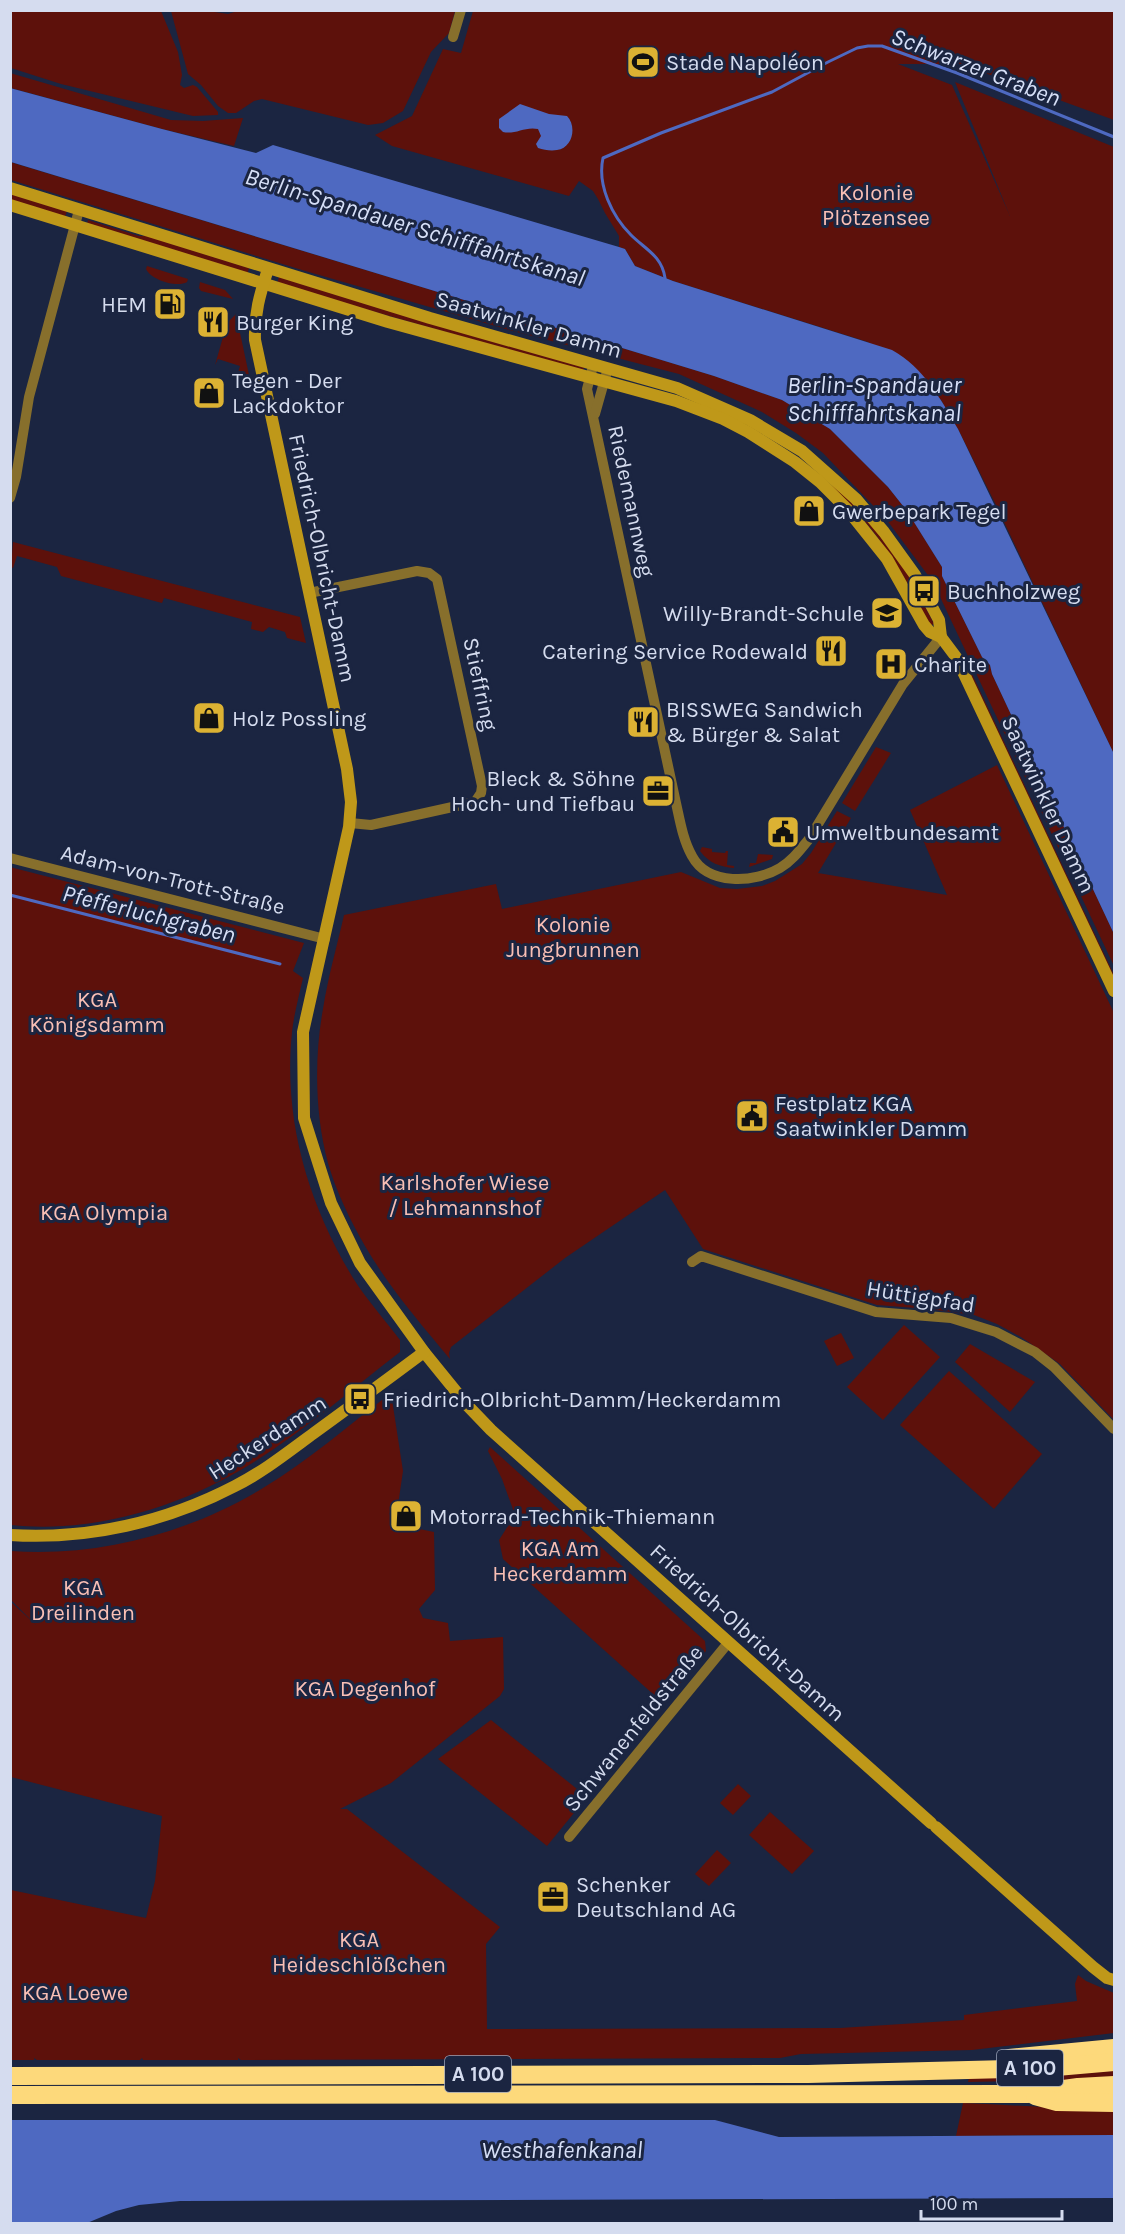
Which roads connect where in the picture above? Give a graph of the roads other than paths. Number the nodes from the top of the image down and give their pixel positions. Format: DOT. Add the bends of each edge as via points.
graph roads {
  1 [pos="461,10"];
  2 [pos="453,37"];
  3 [pos="10,188"];
  4 [pos="10,205"];
  5 [pos="79,210"];
  6 [pos="74,225"];
  7 [pos="268,269"];
  8 [pos="263,284"];
  9 [pos="594,364"];
  10 [pos="608,368"];
  11 [pos="590,378"];
  12 [pos="604,382"];
  13 [pos="594,418"];
  14 [pos="10,498"];
  15 [pos="309,593"];
  16 [pos="941,637"];
  17 [pos="350,823"];
  18 [pos="10,858"];
  19 [pos="325,939"];
  20 [pos="1114,991"];
  21 [pos="692,1262"];
  22 [pos="424,1352"];
  23 [pos="1114,1429"];
  24 [pos="10,1535"];
  25 [pos="728,1643"];
  26 [pos="569,1838"];
  27 [pos="1114,1980"];
  28 [pos="1114,2048"];
  29 [pos="1114,2062"];
  30 [pos="946,2071"];
  31 [pos="10,2076"];
  32 [pos="1114,2085"];
  33 [pos="1027,2094"];
  34 [pos="10,2095"];
  35 [pos="1114,2103"];
  1 -- 2 [label="street"];
  3 -- 5 [label="main road, Saatwinkler Damm"];
  4 -- 6 [label="main road, Saatwinkler Damm"];
  5 -- 6 [label="street"];
  5 -- 7 [label="main road, Saatwinkler Damm"];
  6 -- 8 [label="main road, Saatwinkler Damm"];
  6 -- 14 [label="street" via="28,397"];
  7 -- 8 [label="main road, Friedrich-Olbricht-Damm"];
  7 -- 9 [label="main road, Saatwinkler Damm"];
  8 -- 11 [label="main road, Saatwinkler Damm" via="422,333"];
  8 -- 15 [label="main road, Friedrich-Olbricht-Damm" via="255,340"];
  9 -- 10 [label="main road, Saatwinkler Damm"];
  9 -- 11 [label="street, Riedemannweg"];
  10 -- 12 [label="street, Riedemannweg"];
  10 -- 16 [label="main road, Saatwinkler Damm" via="708,400 802,452 856,499 895,547 939,620"];
  11 -- 12 [label="main road, Saatwinkler Damm"];
  11 -- 13 [label="street, Riedemannweg" via="587,389"];
  12 -- 13 [label="street, Riedemannweg"];
  12 -- 16 [label="main road, Saatwinkler Damm" via="707,412 795,462 822,484 861,526 895,573 924,625"];
  13 -- 16 [label="street, Riedemannweg" via="683,836 703,869 720,877 755,878 794,858 903,684"];
  15 -- 17 [label="main road, Friedrich-Olbricht-Damm" via="347,770"];
  15 -- 17 [label="street, Stieffring" via="417,571 438,579 482,786 475,802 371,825"];
  16 -- 20 [label="main road, Saatwinkler Damm" via="959,662"];
  17 -- 19 [label="main road, Friedrich-Olbricht-Damm"];
  18 -- 19 [label="street, Adam-von-Trott-Straße"];
  19 -- 22 [label="main road, Friedrich-Olbricht-Damm" via="303,1032 304,1118 331,1203 351,1246"];
  21 -- 23 [label="street, Hüttigpfad" via="701,1256 876,1311 951,1318 996,1332 1035,1352 1054,1367"];
  22 -- 24 [label="main road, Heckerdamm" via="267,1467 216,1496 171,1514 117,1528"];
  22 -- 25 [label="main road, Friedrich-Olbricht-Damm" via="491,1430"];
  25 -- 26 [label="street, Schwanenfeldstraße"];
  25 -- 27 [label="main road, Friedrich-Olbricht-Damm" via="1093,1967"];
  28 -- 30 [label="highway" via="965,2063"];
  29 -- 30 [label="highway, A 100"];
  30 -- 31 [label="highway, A 100"];
  32 -- 33 [label="highway, A 100"];
  33 -- 34 [label="highway, A 100"];
  33 -- 35 [label="highway" via="1057,2102"];
}
